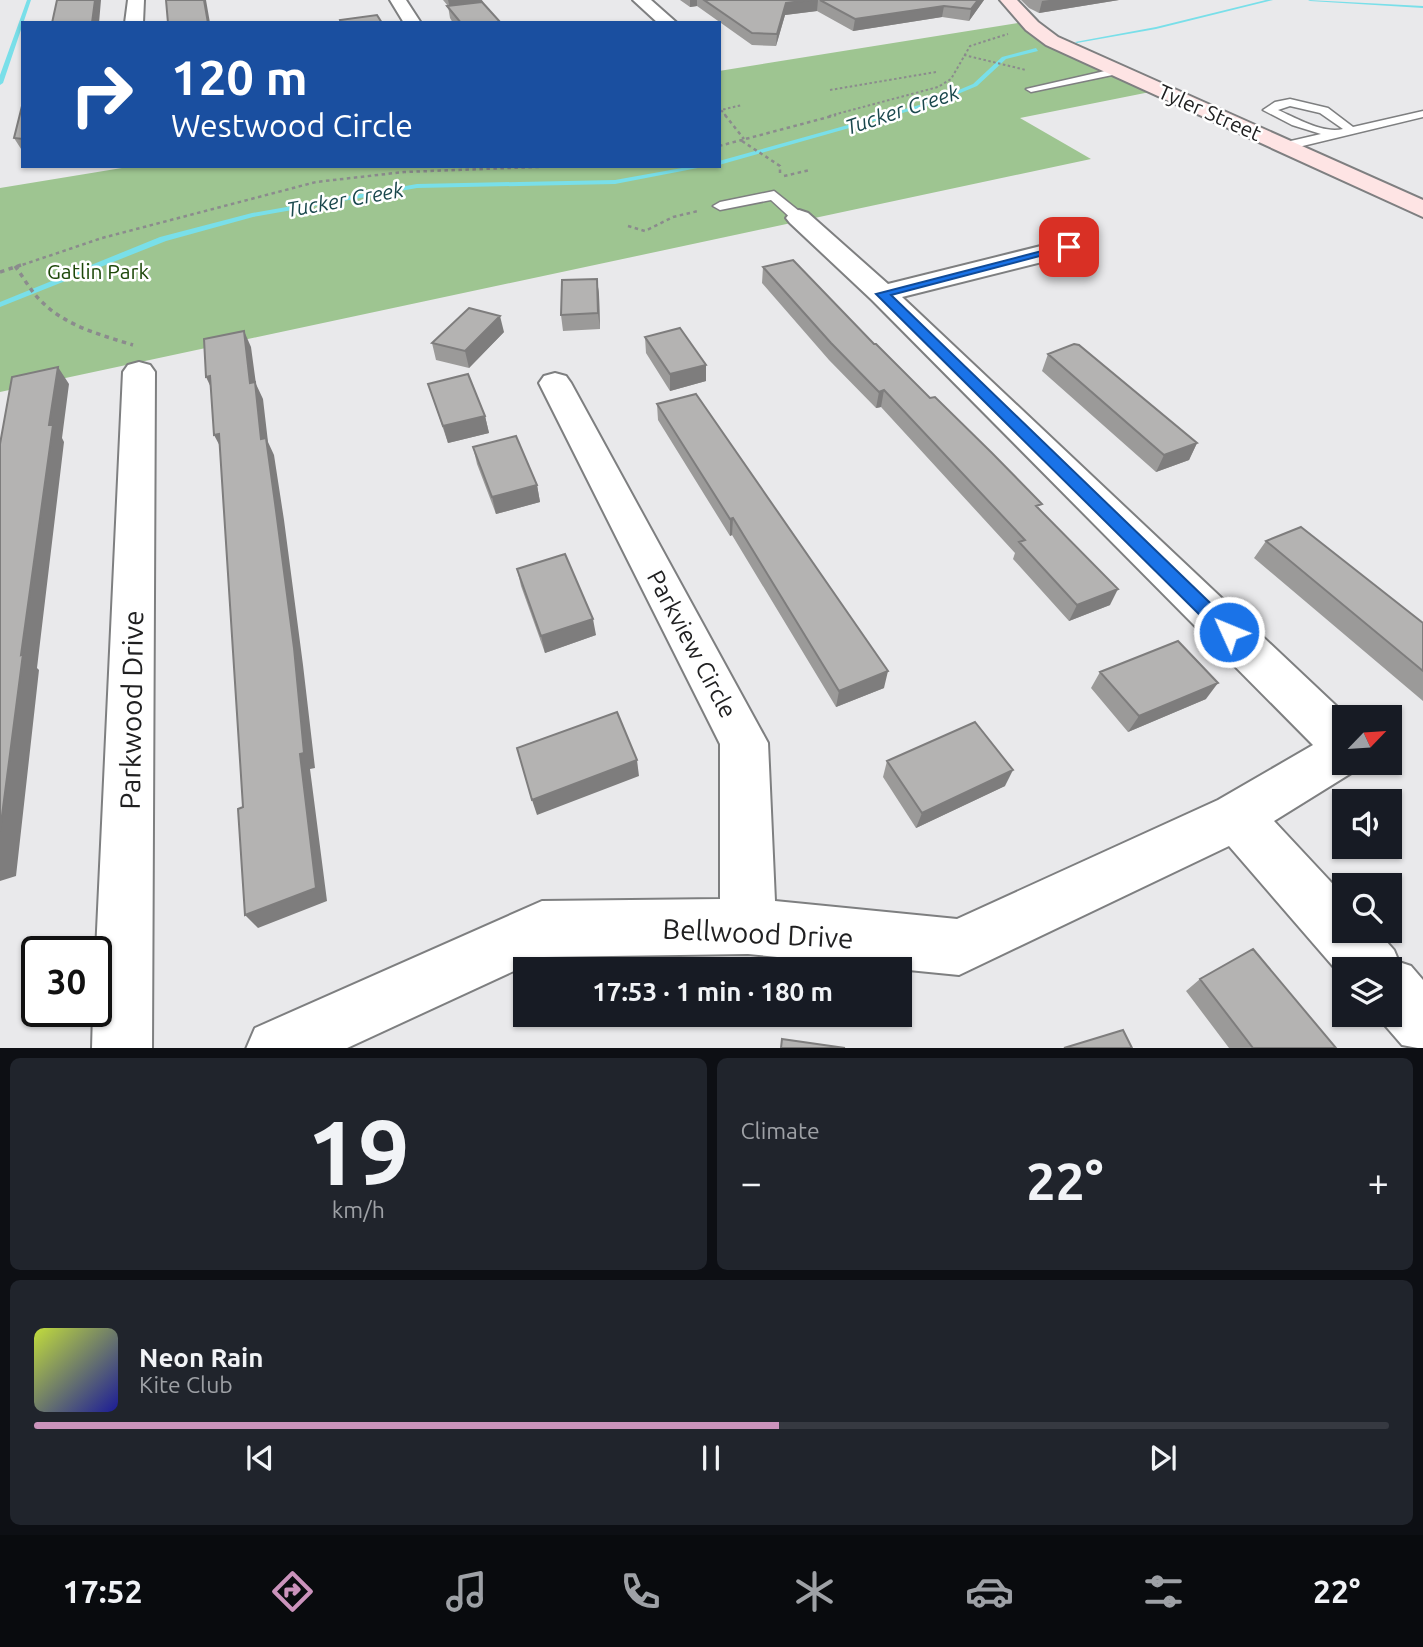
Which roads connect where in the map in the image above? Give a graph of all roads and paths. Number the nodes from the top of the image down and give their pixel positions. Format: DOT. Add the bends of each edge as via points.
graph roads {
  1 [pos="136,0"];
  2 [pos="398,0"];
  3 [pos="641,0"];
  4 [pos="1008,0"];
  5 [pos="134,21"];
  6 [pos="412,21"];
  7 [pos="667,21"];
  8 [pos="1014,33"];
  9 [pos="964,55"];
  10 [pos="1014,66"];
  11 [pos="1118,71"];
  12 [pos="936,72"];
  13 [pos="1031,89"];
  14 [pos="830,90"];
  15 [pos="742,105"];
  16 [pos="1423,114"];
  17 [pos="1350,131"];
  18 [pos="1334,134"];
  19 [pos="743,140"];
  20 [pos="721,146"];
  21 [pos="1286,146"];
  22 [pos="509,168"];
  23 [pos="810,170"];
  24 [pos="720,206"];
  25 [pos="1423,209"];
  26 [pos="700,211"];
  27 [pos="799,218"];
  28 [pos="628,226"];
  29 [pos="1069,247"];
  30 [pos="15,266"];
  31 [pos="0,272"];
  32 [pos="882,294"];
  33 [pos="138,359"];
  34 [pos="555,383"];
  35 [pos="1332,732"];
  36 [pos="1332,759"];
  37 [pos="1236,817"];
  38 [pos="748,926"];
  39 [pos="1362,957"];
  40 [pos="1402,1000"];
  41 [pos="1423,1024"];
  42 [pos="122,1048"];
  43 [pos="276,1048"];
  1 -- 5 [label="street"];
  2 -- 6 [label="street"];
  3 -- 7 [label="street"];
  4 -- 11 [label="street, Tyler Street" via="1052,41"];
  8 -- 9 [label="path" via="970,46"];
  9 -- 10 [label="path"];
  9 -- 19 [label="path" via="951,79 938,87"];
  11 -- 13 [label="lane"];
  11 -- 21 [label="street, Tyler Street"];
  12 -- 14 [label="path"];
  15 -- 19 [label="path" via="721,110"];
  16 -- 17 [label="lane"];
  17 -- 18 [label="lane"];
  17 -- 18 [label="lane" via="1342,120 1302,104 1287,103 1269,110 1296,124"];
  18 -- 21 [label="lane"];
  19 -- 20 [label="path"];
  19 -- 23 [label="path" via="780,166 780,175"];
  21 -- 25 [label="street, Tyler Street"];
  22 -- 30 [label="path" via="326,181 102,238"];
  24 -- 27 [label="lane" via="774,195"];
  26 -- 28 [label="path" via="672,217 645,232"];
  27 -- 32 [label="street"];
  29 -- 32 [label="street"];
  30 -- 31 [label="path"];
  30 -- 33 [label="path" via="51,309"];
  32 -- 35 [label="street"];
  33 -- 42 [label="street, Parkwood Drive"];
  34 -- 38 [label="street, Parkview Circle" via="744,743"];
  36 -- 37 [label="street, Bellwood Drive"];
  37 -- 38 [label="street, Bellwood Drive" via="959,947"];
  37 -- 39 [label="street"];
  38 -- 43 [label="street, Bellwood Drive" via="541,929"];
  40 -- 41 [label="street"];
}
